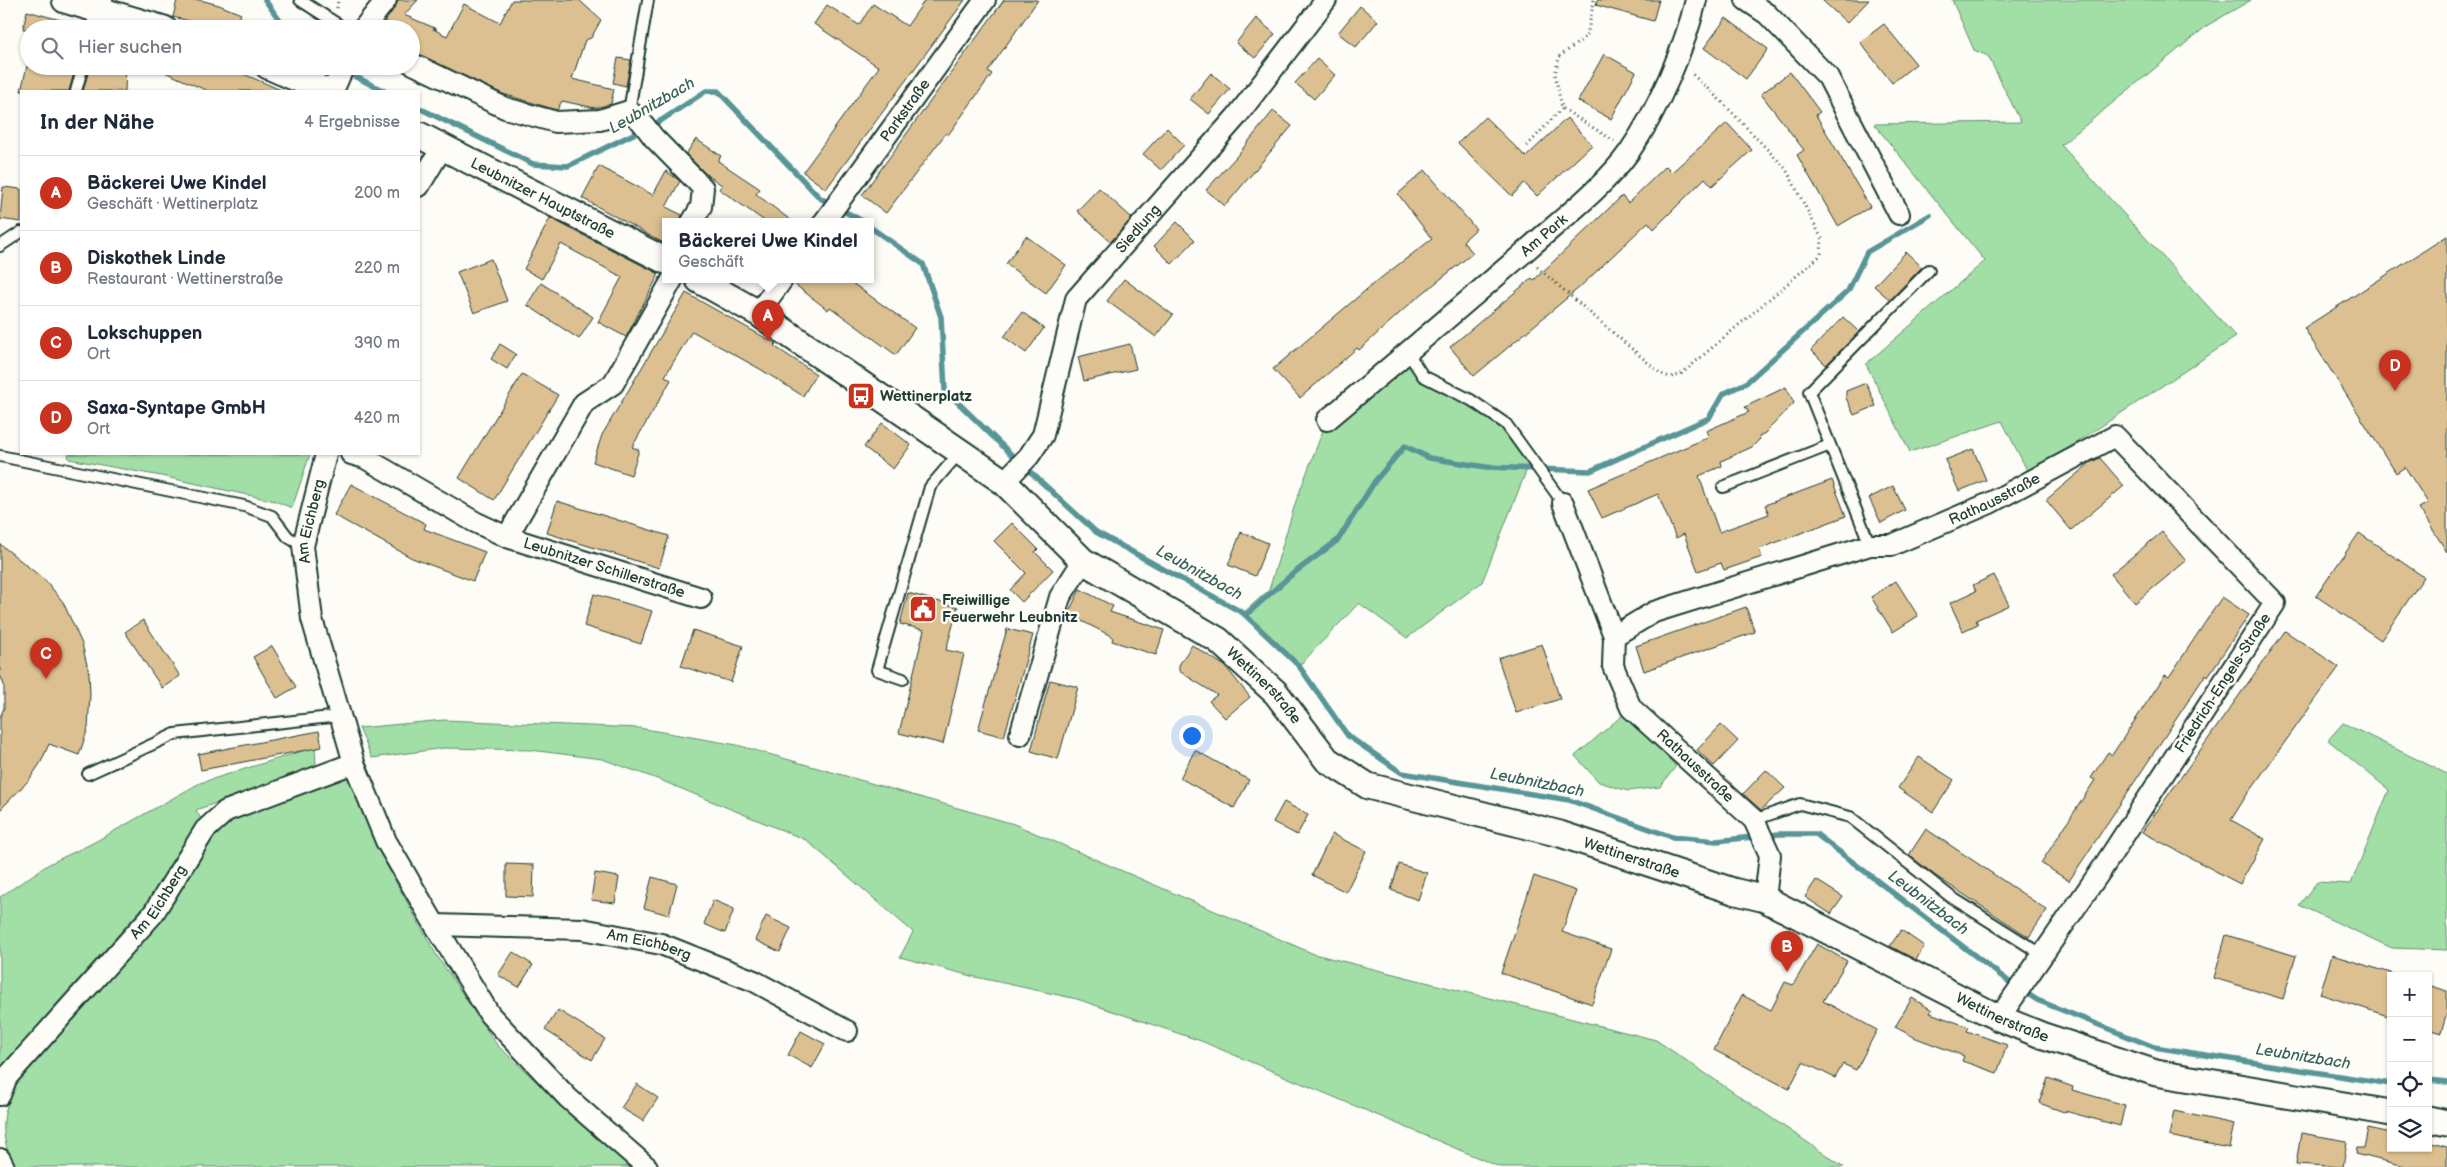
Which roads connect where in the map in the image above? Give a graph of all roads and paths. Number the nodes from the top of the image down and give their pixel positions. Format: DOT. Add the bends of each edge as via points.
graph roads {
  1 [pos="65,0"];
  2 [pos="300,0"];
  3 [pos="386,0"];
  4 [pos="648,0"];
  5 [pos="985,0"];
  6 [pos="1326,0"];
  7 [pos="1594,0"];
  8 [pos="1696,0"];
  9 [pos="1746,0"];
  10 [pos="95,12"];
  11 [pos="127,20"];
  12 [pos="331,20"];
  13 [pos="370,20"];
  14 [pos="1676,60"];
  15 [pos="420,67"];
  16 [pos="80,75"];
  17 [pos="306,75"];
  18 [pos="335,82"];
  19 [pos="76,90"];
  20 [pos="1562,108"];
  21 [pos="635,116"];
  22 [pos="420,135"];
  23 [pos="442,146"];
  24 [pos="1527,146"];
  25 [pos="1630,151"];
  26 [pos="420,184"];
  27 [pos="1899,214"];
  28 [pos="694,218"];
  29 [pos="827,218"];
  30 [pos="20,233"];
  31 [pos="0,246"];
  32 [pos="1522,254"];
  33 [pos="662,258"];
  34 [pos="1929,270"];
  35 [pos="670,283"];
  36 [pos="704,283"];
  37 [pos="780,283"];
  38 [pos="758,313"];
  39 [pos="1408,353"];
  40 [pos="1327,420"];
  41 [pos="2115,436"];
  42 [pos="1830,445"];
  43 [pos="960,452"];
  44 [pos="326,455"];
  45 [pos="355,455"];
  46 [pos="0,456"];
  47 [pos="1008,478"];
  48 [pos="1723,487"];
  49 [pos="1563,503"];
  50 [pos="508,537"];
  51 [pos="1870,545"];
  52 [pos="303,546"];
  53 [pos="1083,561"];
  54 [pos="702,598"];
  55 [pos="1614,636"];
  56 [pos="903,679"];
  57 [pos="340,716"];
  58 [pos="1020,736"];
  59 [pos="354,763"];
  60 [pos="88,774"];
  61 [pos="1755,824"];
  62 [pos="1765,899"];
  63 [pos="434,925"];
  64 [pos="2043,955"];
  65 [pos="2006,1008"];
  66 [pos="847,1031"];
  67 [pos="0,1095"];
  68 [pos="2387,1112"];
  69 [pos="2432,1120"];
  70 [pos="2447,1122"];
  71 [pos="0,1159"];
  72 [pos="4,1167"];
  73 [pos="647,1167"];
  1 -- 10 [label="street"];
  2 -- 12 [label="lane"];
  3 -- 13 [label="street"];
  4 -- 21 [label="lane"];
  5 -- 29 [label="street, Parkstraße"];
  6 -- 47 [label="street, Siedlung" via="1237,116 1076,299 1044,434"];
  7 -- 20 [label="path" via="1587,36 1559,57 1555,74"];
  8 -- 14 [label="street, Am Park"];
  9 -- 27 [label="street" via="1768,14 1828,77"];
  10 -- 11 [label="street"];
  14 -- 25 [label="street, Am Park" via="1661,96"];
  14 -- 32 [label="path" via="1722,102 1786,170 1822,239 1821,255 1680,375 1670,378 1661,374"];
  15 -- 21 [label="street" via="505,108 556,122"];
  16 -- 19 [label="lane"];
  17 -- 18 [label="street"];
  20 -- 24 [label="path"];
  20 -- 25 [label="path"];
  21 -- 28 [label="street" via="703,188 701,207"];
  22 -- 23 [label="street, Leubnitzer Hauptstraße"];
  23 -- 26 [label="street"];
  23 -- 33 [label="street, Leubnitzer Hauptstraße"];
  25 -- 32 [label="street, Am Park" via="1572,211"];
  30 -- 31 [label="lane"];
  32 -- 39 [label="street, Am Park"];
  34 -- 42 [label="lane" via="1809,392"];
  35 -- 50 [label="street, Leubnitzer Schillerstraße" via="613,384 584,403"];
  36 -- 38 [label="street"];
  37 -- 38 [label="street"];
  38 -- 43 [label="street"];
  39 -- 40 [label="street, Am Park"];
  39 -- 49 [label="lane" via="1423,376 1471,400 1506,424"];
  41 -- 51 [label="street, Rathausstraße" via="1990,503 1892,546"];
  41 -- 64 [label="street, Friedrich-Engels-Straße" via="2275,603"];
  42 -- 48 [label="lane"];
  42 -- 51 [label="lane"];
  43 -- 47 [label="street, Wettinerstraße"];
  43 -- 56 [label="lane" via="930,487 877,670"];
  44 -- 52 [label="street, Am Eichberg"];
  45 -- 50 [label="street, Leubnitzer Schillerstraße" via="366,458 475,522"];
  46 -- 52 [label="lane" via="244,506 272,516 288,537"];
  47 -- 53 [label="street, Wettinerstraße"];
  49 -- 55 [label="street, Rathausstraße"];
  50 -- 54 [label="street, Leubnitzer Schillerstraße"];
  51 -- 55 [label="street, Rathausstraße" via="1654,612"];
  52 -- 57 [label="street, Am Eichberg" via="312,619"];
  53 -- 58 [label="street" via="1060,597"];
  53 -- 62 [label="street, Wettinerstraße" via="1218,640 1276,693 1327,760 1368,786 1560,834"];
  55 -- 61 [label="street, Rathausstraße" via="1613,666 1631,708"];
  57 -- 59 [label="street, Am Eichberg"];
  57 -- 60 [label="lane" via="175,734"];
  59 -- 63 [label="street, Am Eichberg" via="386,841"];
  59 -- 67 [label="street, Am Eichberg" via="226,811 205,830 153,914 6,1077"];
  61 -- 62 [label="street, Rathausstraße" via="1770,855"];
  61 -- 64 [label="lane" via="1800,804 1850,816 1951,897"];
  62 -- 65 [label="street, Wettinerstraße"];
  63 -- 66 [label="street, Am Eichberg" via="582,929 661,944 754,981"];
  63 -- 73 [label="street, Am Eichberg" via="490,1015 568,1098"];
  64 -- 65 [label="street, Friedrich-Engels-Straße"];
  65 -- 68 [label="street, Wettinerstraße" via="2042,1035 2156,1073"];
  69 -- 70 [label="street"];
  71 -- 72 [label="street"];
}
